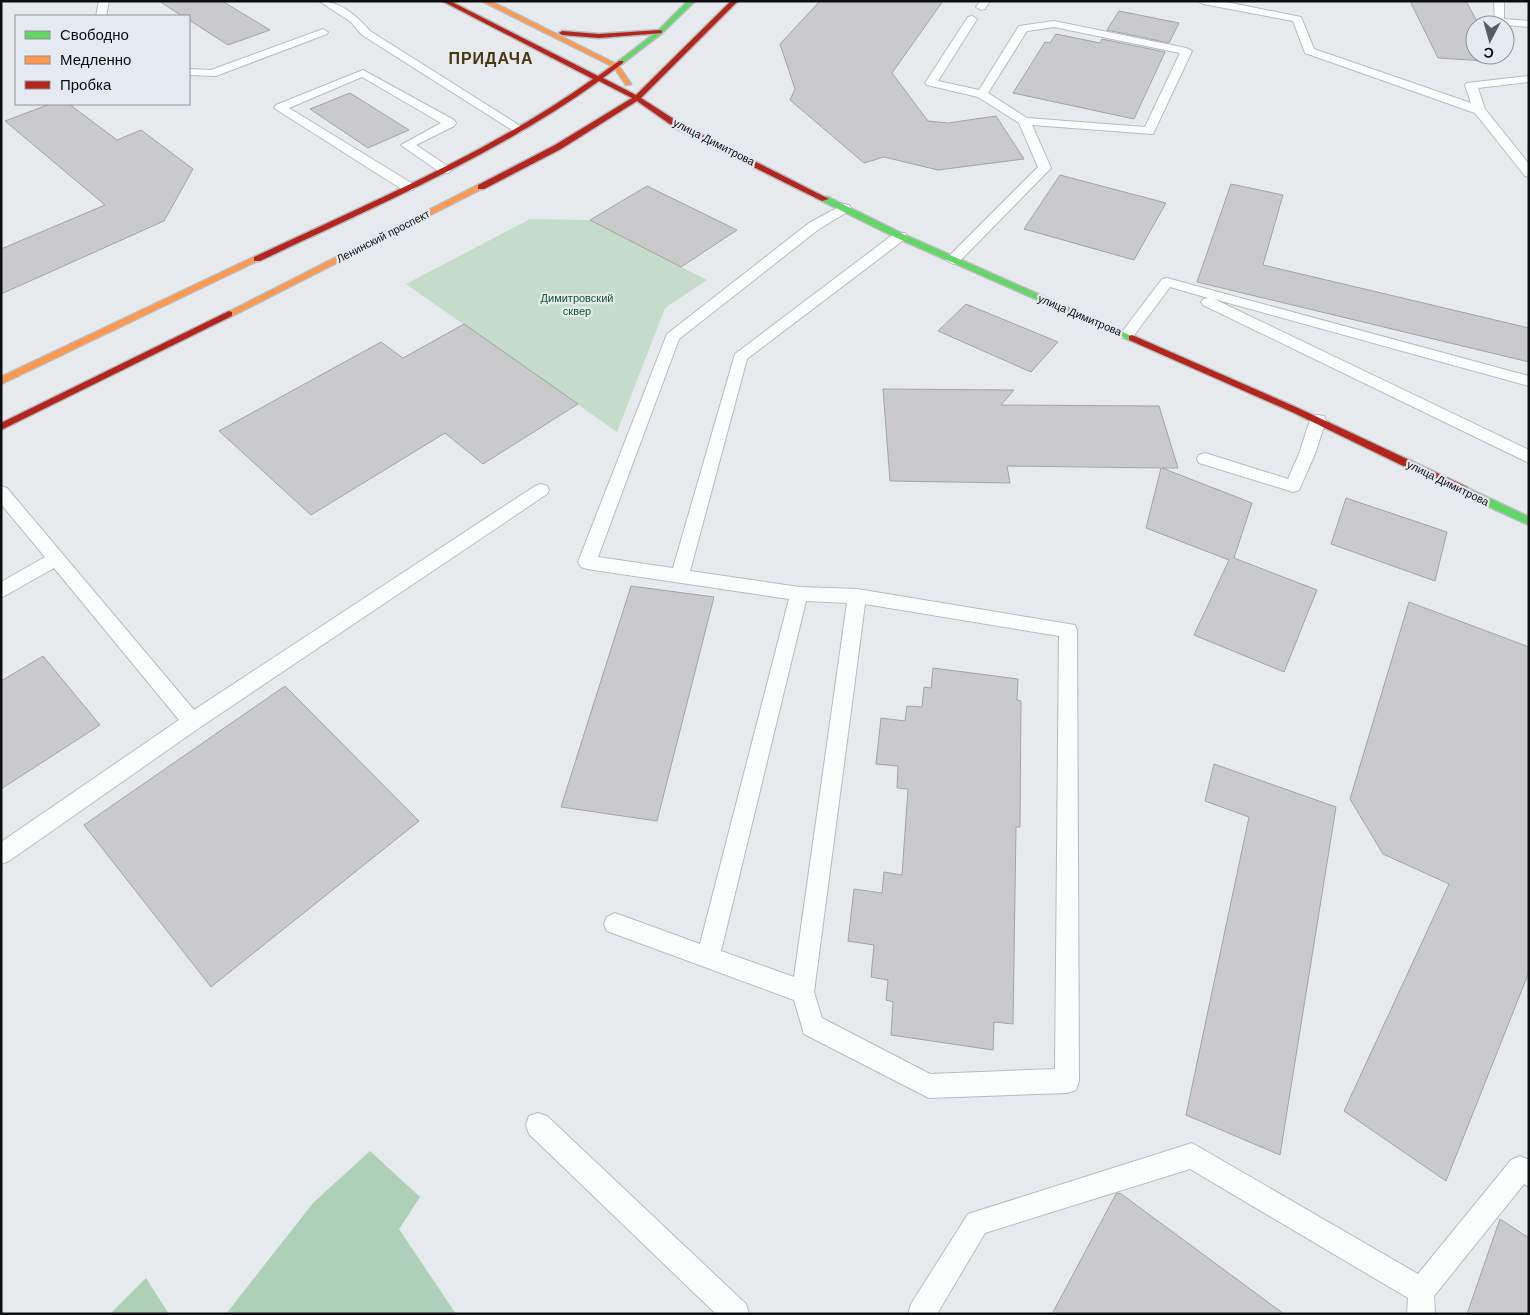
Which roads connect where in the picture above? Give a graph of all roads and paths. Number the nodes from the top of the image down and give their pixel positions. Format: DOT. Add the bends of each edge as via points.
graph roads {
  1 [pos="104,1"];
  2 [pos="324,1"];
  3 [pos="445,1"];
  4 [pos="485,1"];
  5 [pos="692,1"];
  6 [pos="735,1"];
  7 [pos="1203,1"];
  8 [pos="1499,1"];
  9 [pos="101,15"];
  10 [pos="972,18"];
  11 [pos="1529,24"];
  12 [pos="546,31"];
  13 [pos="323,32"];
  14 [pos="660,32"];
  15 [pos="616,66"];
  16 [pos="190,72"];
  17 [pos="599,79"];
  18 [pos="1529,79"];
  19 [pos="982,94"];
  20 [pos="637,98"];
  21 [pos="1479,110"];
  22 [pos="1024,121"];
  23 [pos="519,129"];
  24 [pos="445,170"];
  25 [pos="1529,173"];
  26 [pos="408,187"];
  27 [pos="844,208"];
  28 [pos="900,236"];
  29 [pos="953,260"];
  30 [pos="1167,282"];
  31 [pos="1127,335"];
  32 [pos="1,381"];
  33 [pos="1529,381"];
  34 [pos="1318,420"];
  35 [pos="1,427"];
  36 [pos="1529,457"];
  37 [pos="1205,459"];
  38 [pos="541,490"];
  39 [pos="1,492"];
  40 [pos="1529,521"];
  41 [pos="56,559"];
  42 [pos="680,576"];
  43 [pos="1,591"];
  44 [pos="799,594"];
  45 [pos="857,596"];
  46 [pos="192,722"];
  47 [pos="1,854"];
  48 [pos="615,924"];
  49 [pos="708,957"];
  50 [pos="804,992"];
  51 [pos="538,1125"];
  52 [pos="1529,1174"];
  53 [pos="1421,1302"];
  54 [pos="736,1314"];
  55 [pos="921,1314"];
  1 -- 9 [label="lane"];
  2 -- 23 [label="lane" via="355,20 366,33"];
  3 -- 17 [label="main road, улица Димитрова"];
  4 -- 12 [label="main road"];
  5 -- 14 [label="main road"];
  6 -- 20 [label="main road, Ленинский проспект"];
  7 -- 21 [label="lane" via="1297,19 1309,51"];
  8 -- 11 [label="lane" via="1499,22"];
  10 -- 19 [label="lane" via="931,83"];
  12 -- 14 [label="main road" via="582,36"];
  12 -- 15 [label="main road"];
  13 -- 16 [label="lane" via="212,74"];
  14 -- 15 [label="main road"];
  15 -- 17 [label="main road"];
  15 -- 20 [label="main road, улица Димитрова"];
  17 -- 20 [label="main road, улица Димитрова"];
  17 -- 23 [label="main road"];
  18 -- 21 [label="lane" via="1471,85"];
  19 -- 22 [label="lane"];
  19 -- 22 [label="lane" via="1023,28 1054,24 1186,50 1149,130"];
  20 -- 27 [label="main road, улица Димитрова" via="680,127"];
  20 -- 35 [label="main road, Ленинский проспект" via="558,147 394,232"];
  21 -- 25 [label="lane"];
  22 -- 29 [label="lane" via="1045,168"];
  23 -- 24 [label="main road"];
  24 -- 26 [label="main road"];
  24 -- 26 [label="lane" via="407,145 450,123 362,73 280,108"];
  26 -- 32 [label="main road"];
  27 -- 28 [label="main road, улица Димитрова"];
  27 -- 42 [label="lane" via="814,226 672,337 587,562"];
  28 -- 29 [label="main road, улица Димитрова"];
  28 -- 42 [label="lane" via="740,357"];
  29 -- 31 [label="main road, улица Димитрова"];
  30 -- 31 [label="lane"];
  30 -- 33 [label="lane"];
  30 -- 36 [label="lane"];
  31 -- 34 [label="main road, улица Димитрова"];
  34 -- 37 [label="lane" via="1293,486"];
  34 -- 40 [label="main road, улица Димитрова"];
  38 -- 46 [label="lane"];
  39 -- 41 [label="lane"];
  41 -- 43 [label="lane"];
  41 -- 46 [label="lane"];
  42 -- 44 [label="lane"];
  44 -- 45 [label="lane"];
  44 -- 49 [label="lane"];
  45 -- 50 [label="lane"];
  45 -- 50 [label="lane" via="1068,630 1067,1082 929,1086 812,1026"];
  46 -- 47 [label="lane"];
  48 -- 49 [label="lane"];
  49 -- 50 [label="lane"];
  51 -- 54 [label="lane"];
  52 -- 53 [label="lane" via="1520,1169"];
  53 -- 55 [label="lane" via="1192,1156 977,1223"];
}
